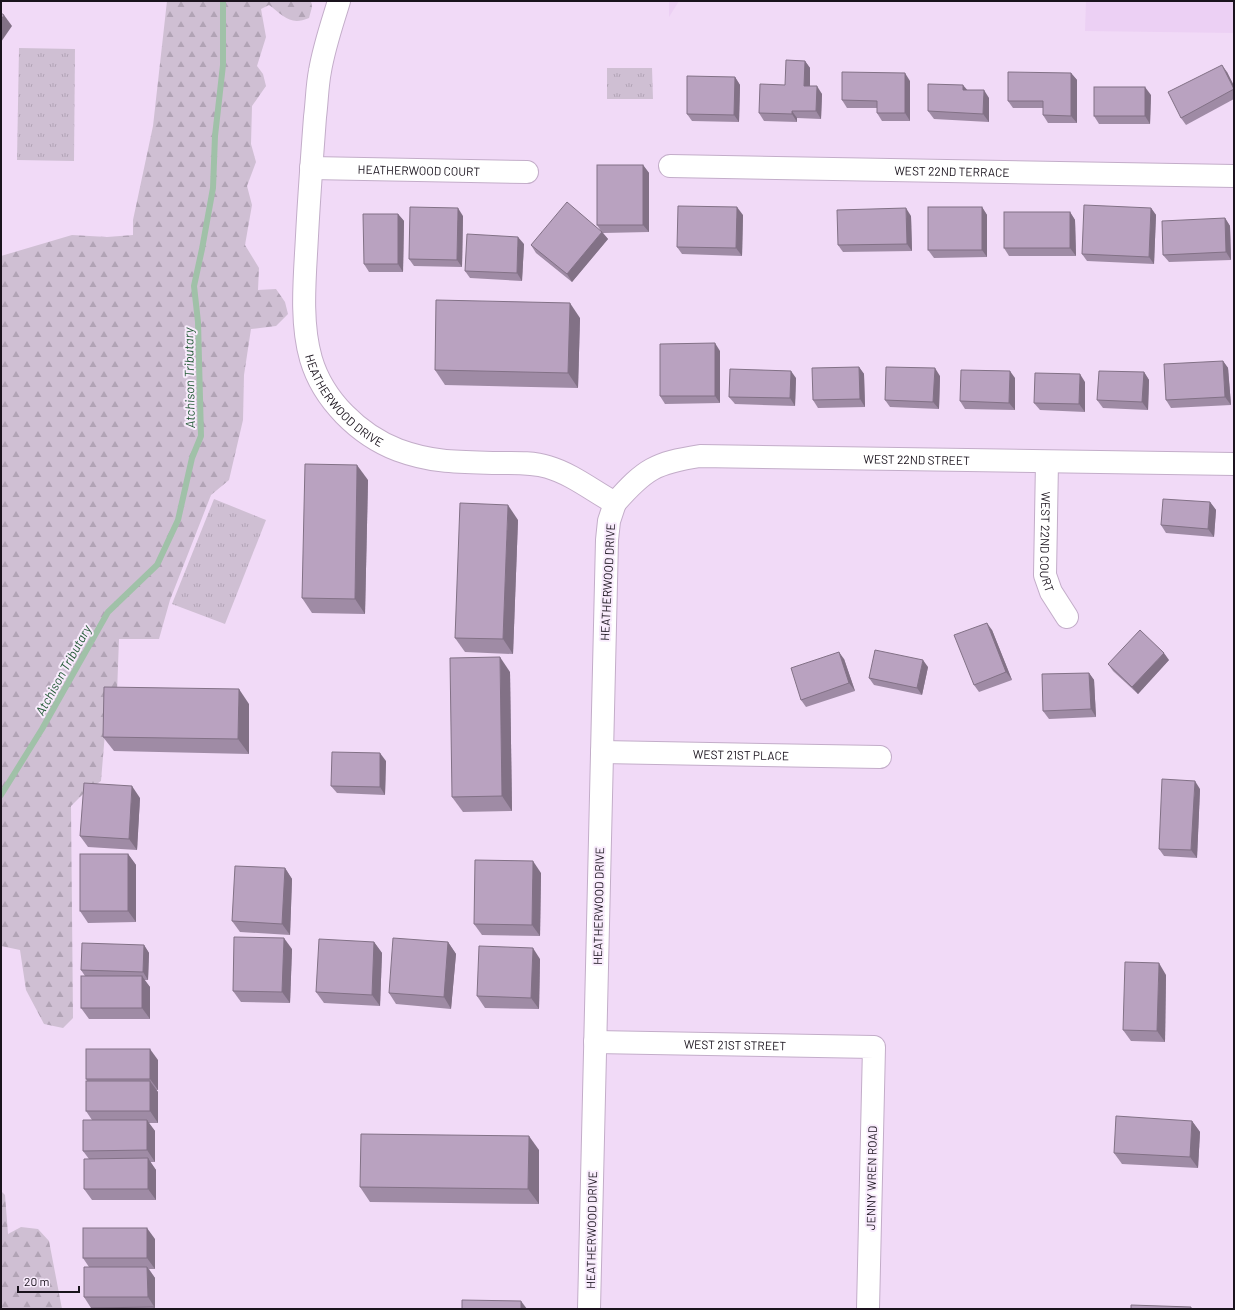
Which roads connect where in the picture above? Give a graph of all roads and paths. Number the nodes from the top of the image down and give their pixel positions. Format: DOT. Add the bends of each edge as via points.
graph roads {
  1 [pos="339,1"];
  2 [pos="670,166"];
  3 [pos="311,168"];
  4 [pos="527,172"];
  5 [pos="1234,176"];
  6 [pos="1047,462"];
  7 [pos="1234,464"];
  8 [pos="615,503"];
  9 [pos="1067,617"];
  10 [pos="602,752"];
  11 [pos="880,757"];
  12 [pos="595,1042"];
  13 [pos="874,1047"];
  14 [pos="590,1309"];
  15 [pos="868,1309"];
  1 -- 3 [label="street, HEATHERWOOD DRIVE" via="320,72"];
  2 -- 5 [label="street, WEST 22ND TERRACE"];
  3 -- 4 [label="street, HEATHERWOOD COURT"];
  3 -- 8 [label="street, HEATHERWOOD DRIVE" via="306,257 306,334 311,359 319,378 346,417 370,436 424,459 548,466"];
  6 -- 7 [label="street, WEST 22ND STREET"];
  6 -- 8 [label="street, WEST 22ND STREET" via="700,456 652,468 635,480"];
  6 -- 9 [label="street, WEST 22ND COURT" via="1046,576 1051,592"];
  8 -- 10 [label="street, HEATHERWOOD DRIVE" via="606,540"];
  10 -- 11 [label="street, WEST 21ST PLACE"];
  10 -- 12 [label="street, HEATHERWOOD DRIVE"];
  12 -- 13 [label="street, WEST 21ST STREET"];
  12 -- 14 [label="street, HEATHERWOOD DRIVE"];
  13 -- 15 [label="street, JENNY WREN ROAD"];
}
